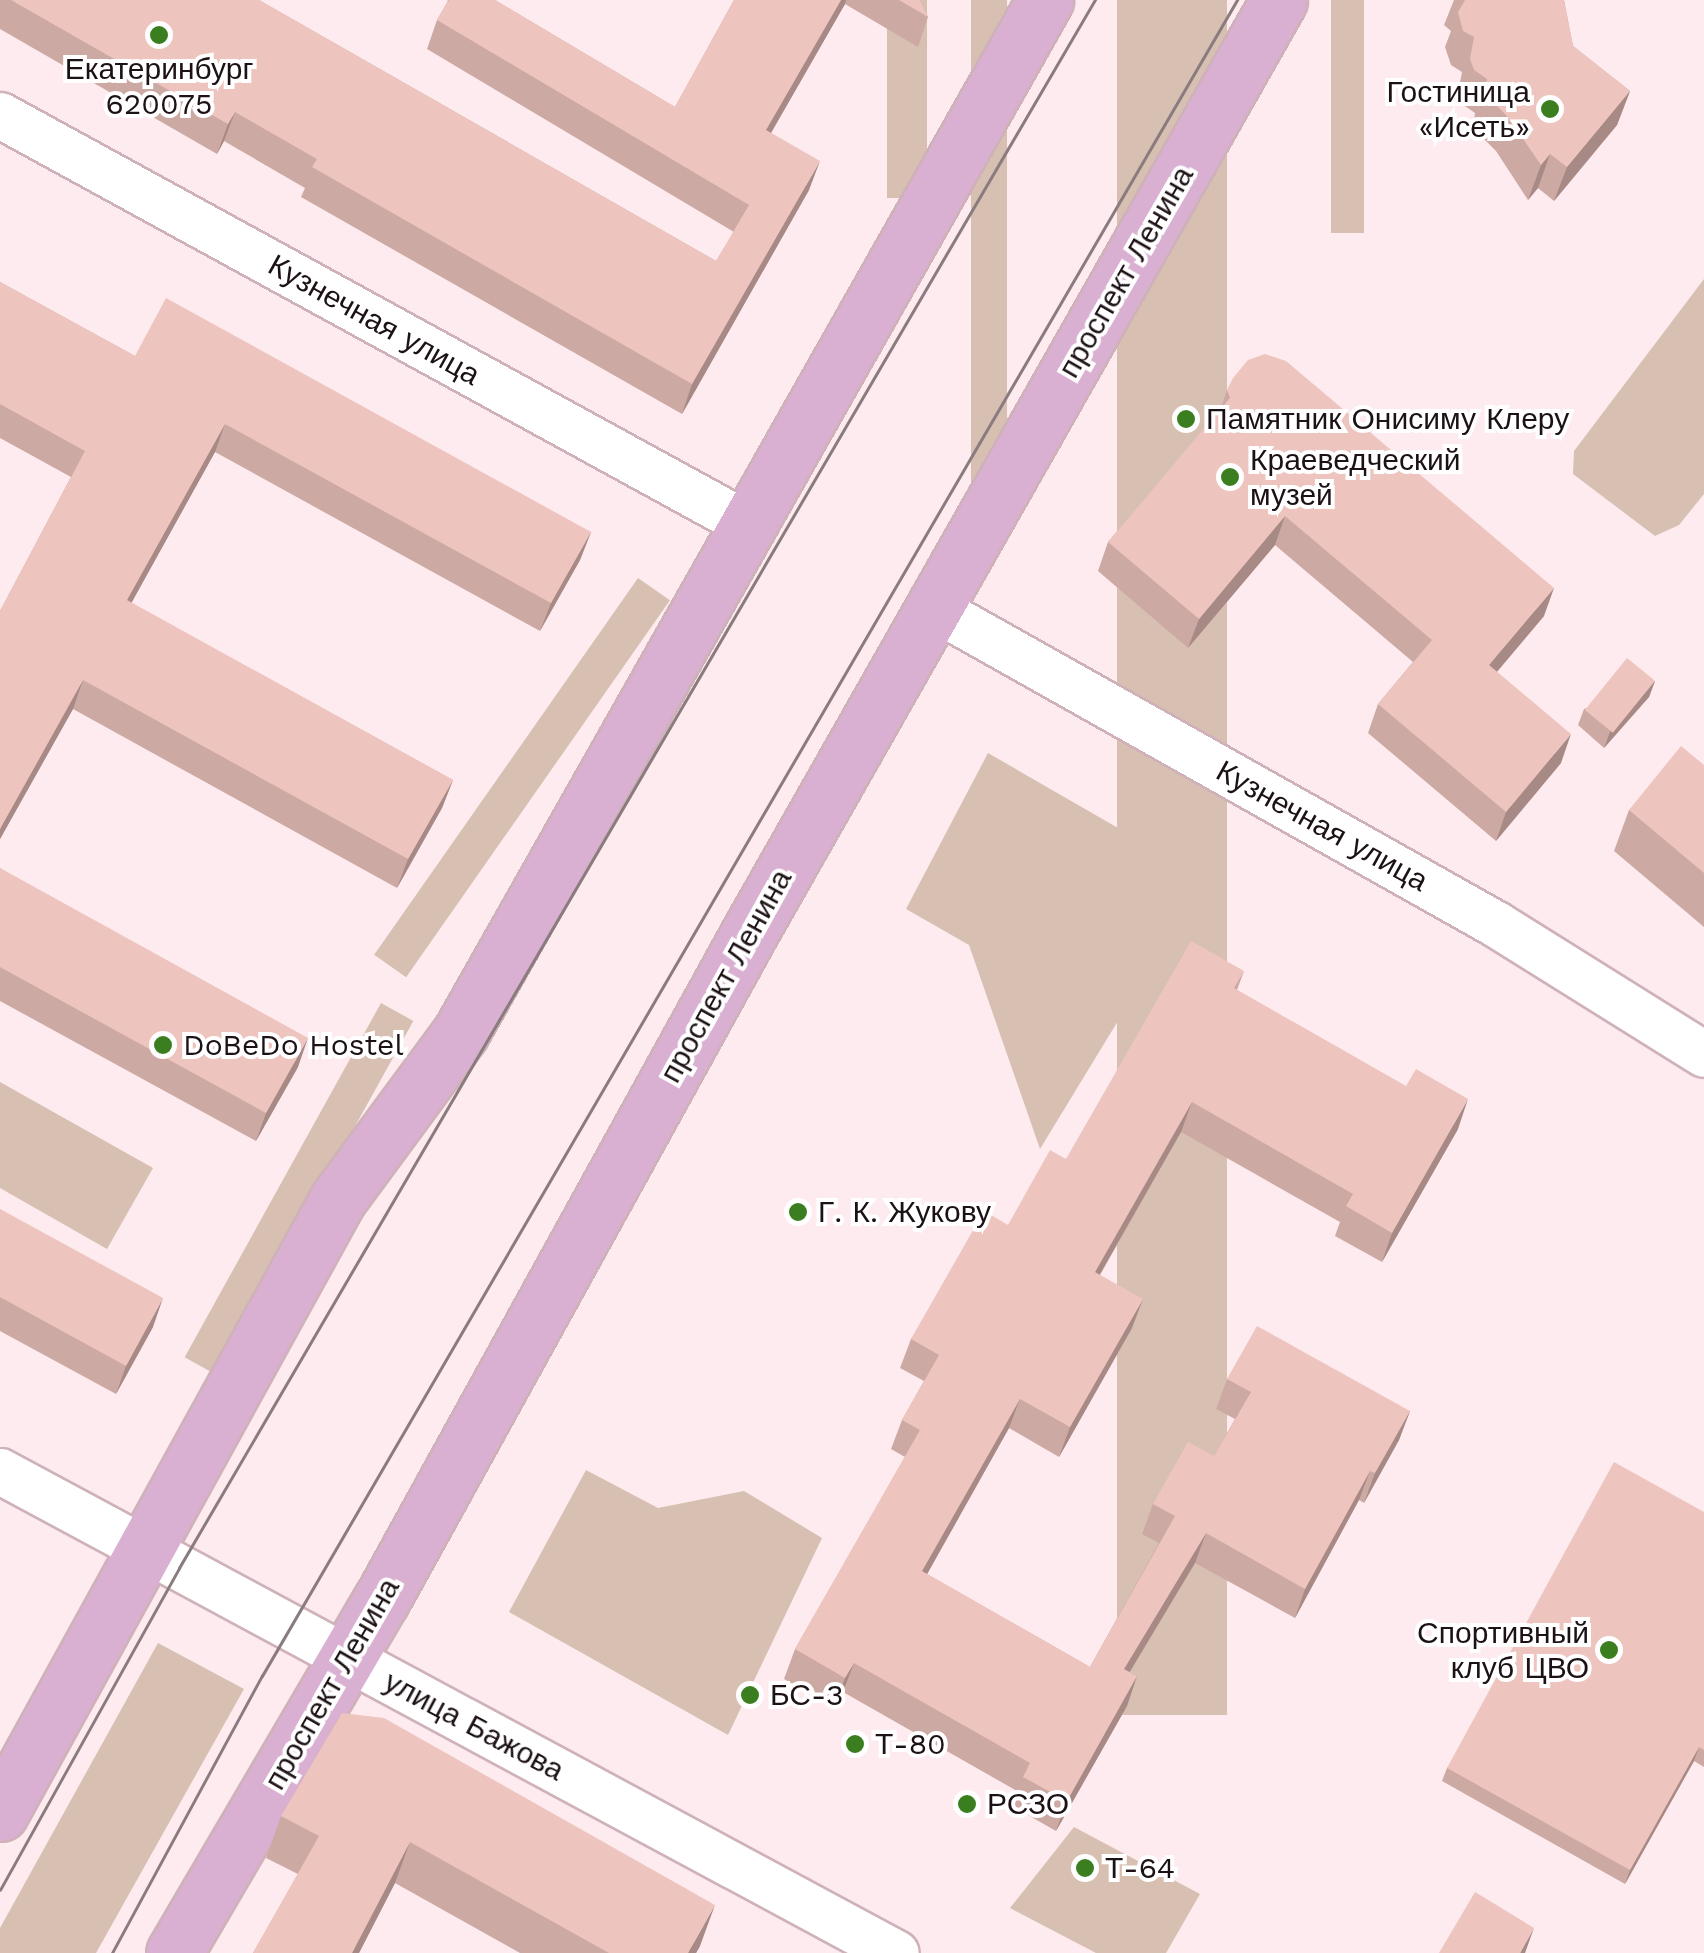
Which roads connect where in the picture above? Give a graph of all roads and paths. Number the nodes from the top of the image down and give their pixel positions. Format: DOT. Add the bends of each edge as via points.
graph roads {
  1 [pos="1045,0"];
  2 [pos="1279,0"];
  3 [pos="0,115"];
  4 [pos="748,525"];
  5 [pos="934,608"];
  6 [pos="1704,1054"];
  7 [pos="0,1471"];
  8 [pos="147,1551"];
  9 [pos="346,1658"];
  10 [pos="0,1813"];
  11 [pos="174,1953"];
  12 [pos="896,1953"];
  1 -- 4 [label="main road"];
  2 -- 5 [label="main road, проспект Ленина"];
  3 -- 4 [label="street, Кузнечная улица"];
  4 -- 8 [label="main road" via="461,1032 338,1200"];
  5 -- 6 [label="street, Кузнечная улица" via="1496,924"];
  5 -- 9 [label="main road, проспект Ленина"];
  7 -- 8 [label="street, улица Бажова"];
  8 -- 9 [label="street, улица Бажова"];
  8 -- 10 [label="main road"];
  9 -- 11 [label="main road, проспект Ленина"];
  9 -- 12 [label="street, улица Бажова"];
}
